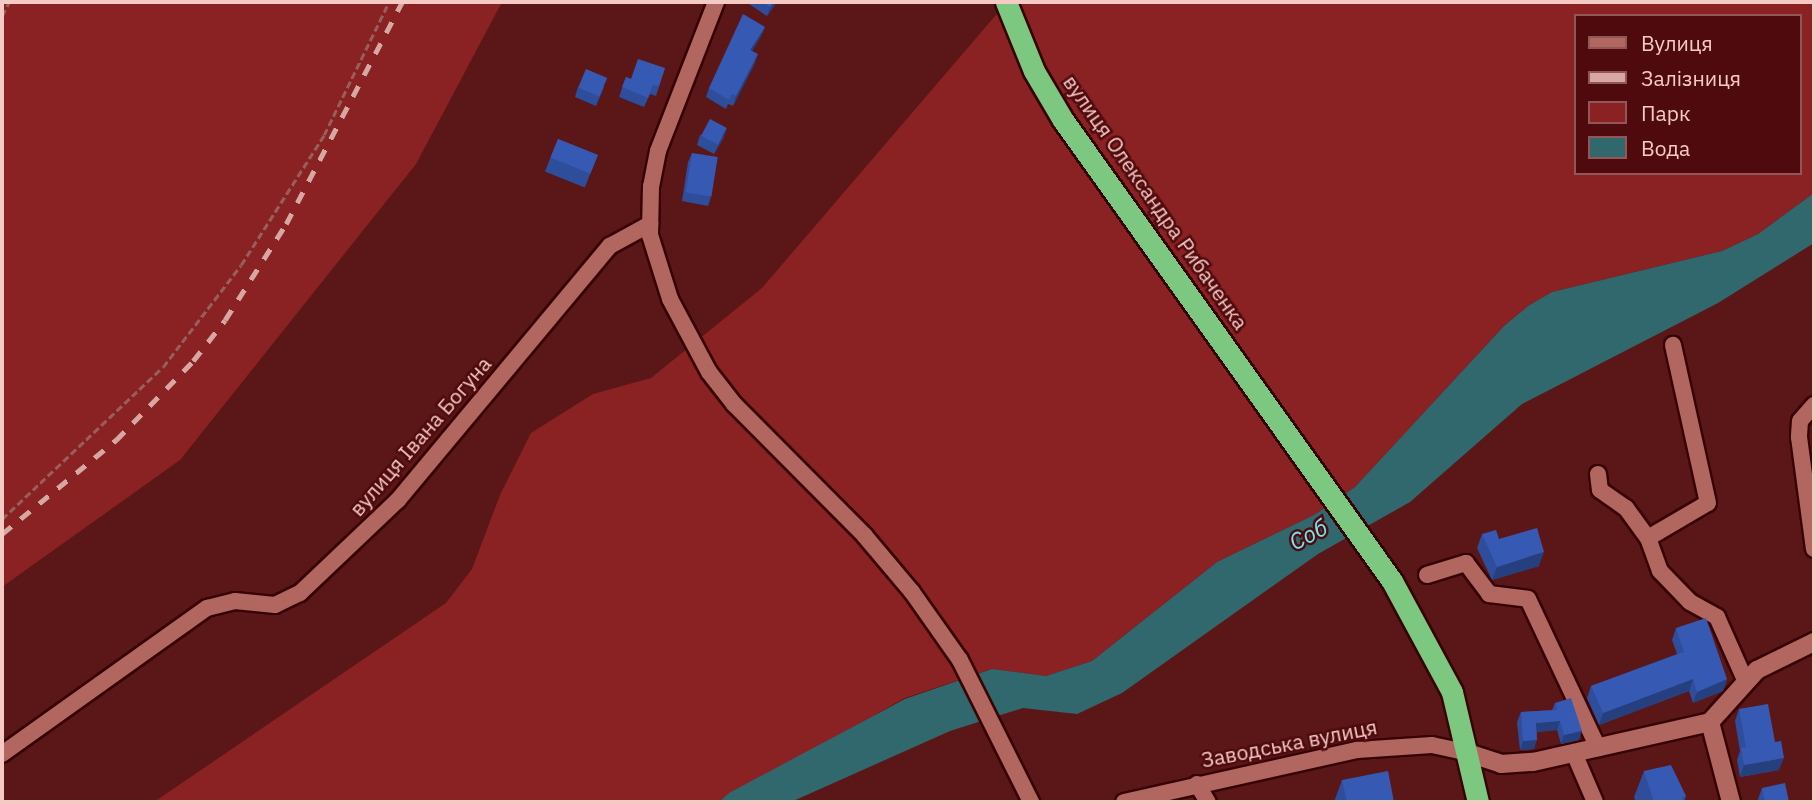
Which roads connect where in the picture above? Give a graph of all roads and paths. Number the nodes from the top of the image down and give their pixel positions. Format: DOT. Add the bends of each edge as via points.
graph roads {
  1 [pos="9,2"];
  2 [pos="389,2"];
  3 [pos="716,2"];
  4 [pos="1006,2"];
  5 [pos="2,16"];
  6 [pos="650,224"];
  7 [pos="1673,345"];
  8 [pos="1814,405"];
  9 [pos="1598,474"];
  10 [pos="2,519"];
  11 [pos="1648,538"];
  12 [pos="1814,549"];
  13 [pos="1427,575"];
  14 [pos="1814,642"];
  15 [pos="1745,680"];
  16 [pos="1710,722"];
  17 [pos="1598,748"];
  18 [pos="1465,752"];
  19 [pos="1574,753"];
  20 [pos="2,754"];
  21 [pos="1197,784"];
  22 [pos="1031,802"];
  23 [pos="1124,802"];
  24 [pos="1208,802"];
  25 [pos="1478,802"];
  26 [pos="1595,802"];
  27 [pos="1731,802"];
  1 -- 5 [label="path"];
  2 -- 10 [label="path" via="320,143 241,265 163,367"];
  3 -- 6 [label="street" via="658,151"];
  4 -- 18 [label="highway, вулиця Олександра Рибаченка" via="1034,71 1063,120 1233,352 1392,581 1442,670"];
  6 -- 20 [label="street, вулиця Івана Богуна" via="610,246 398,500 300,593 275,606 235,601 200,612"];
  6 -- 22 [label="street" via="658,268 670,299 709,372 756,428 889,562 960,660"];
  7 -- 11 [label="street" via="1708,503"];
  8 -- 12 [label="street" via="1800,421 1799,437"];
  9 -- 11 [label="street" via="1600,490 1626,508"];
  11 -- 15 [label="street" via="1660,571 1690,602 1717,617"];
  13 -- 17 [label="street" via="1466,562 1489,594 1528,598"];
  14 -- 15 [label="street" via="1764,665"];
  15 -- 16 [label="street"];
  16 -- 17 [label="street, Заводська вулиця"];
  16 -- 27 [label="street"];
  17 -- 19 [label="street, Заводська вулиця"];
  18 -- 19 [label="street, Заводська вулиця" via="1501,764"];
  18 -- 21 [label="street, Заводська вулиця" via="1432,745 1357,750"];
  18 -- 25 [label="highway"];
  19 -- 26 [label="street"];
  21 -- 23 [label="street, Заводська вулиця"];
  21 -- 24 [label="street"];
}
